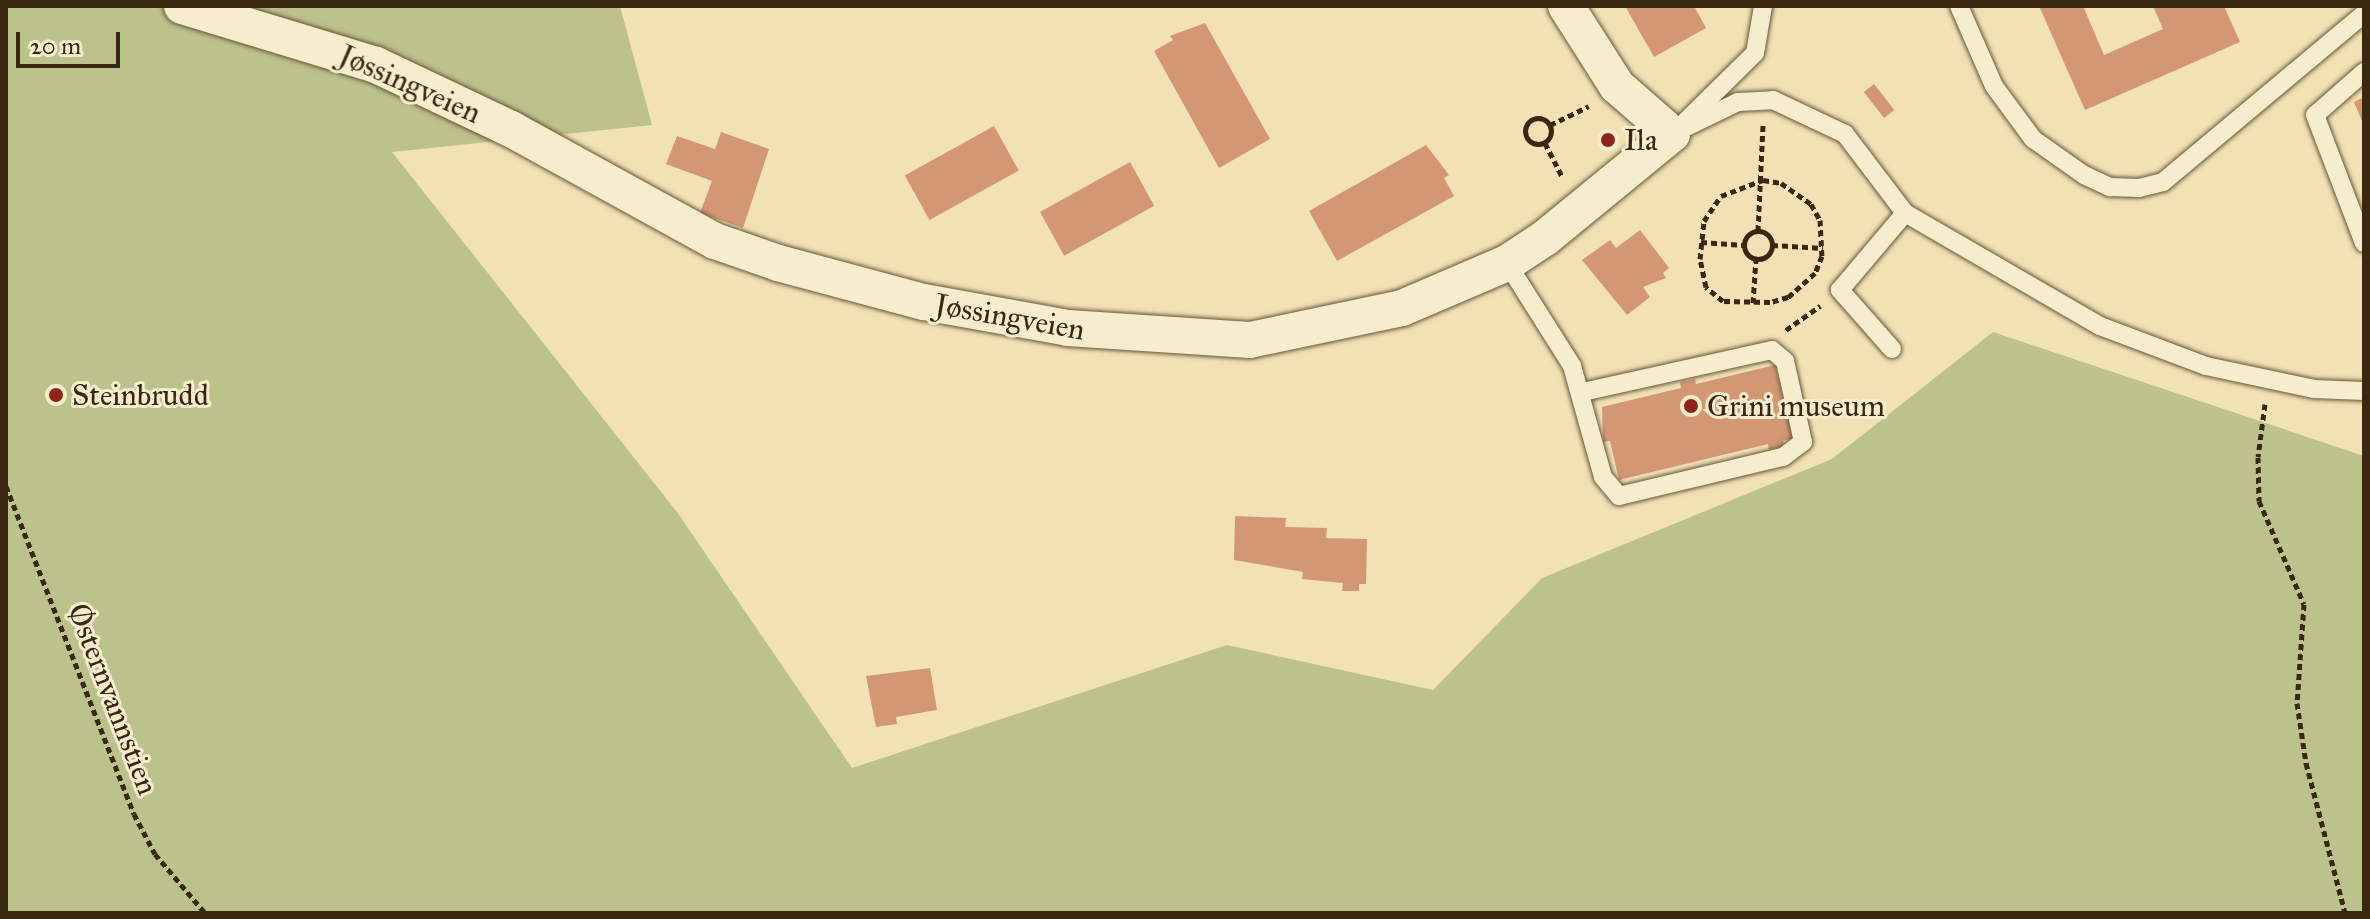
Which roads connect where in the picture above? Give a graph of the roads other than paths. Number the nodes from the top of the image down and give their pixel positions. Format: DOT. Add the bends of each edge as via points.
graph roads {
  1 [pos="182,6"];
  2 [pos="1566,6"];
  3 [pos="1763,6"];
  4 [pos="1959,6"];
  5 [pos="2364,14"];
  6 [pos="2364,72"];
  7 [pos="1672,134"];
  8 [pos="1905,213"];
  9 [pos="2364,243"];
  10 [pos="1507,263"];
  11 [pos="1892,349"];
  12 [pos="2364,391"];
  13 [pos="1582,392"];
  1 -- 10 [label="street, Jøssingveien" via="327,47 411,80 715,241 835,280 979,313 1130,336 1250,340 1402,308"];
  2 -- 7 [label="street" via="1617,86"];
  3 -- 7 [label="lane" via="1759,40 1750,60"];
  4 -- 5 [label="lane" via="1994,86 2033,139 2097,181 2139,188 2163,182"];
  6 -- 9 [label="lane" via="2315,115"];
  7 -- 8 [label="lane" via="1738,102 1764,99 1845,134"];
  7 -- 10 [label="street, Jøssingveien"];
  8 -- 11 [label="lane" via="1840,290"];
  8 -- 12 [label="lane" via="2100,326 2151,349 2314,389"];
  10 -- 13 [label="lane" via="1567,355"];
  13 -- 13 [label="lane" via="1758,349 1780,353 1802,433 1796,450 1619,496 1603,477"];
}
